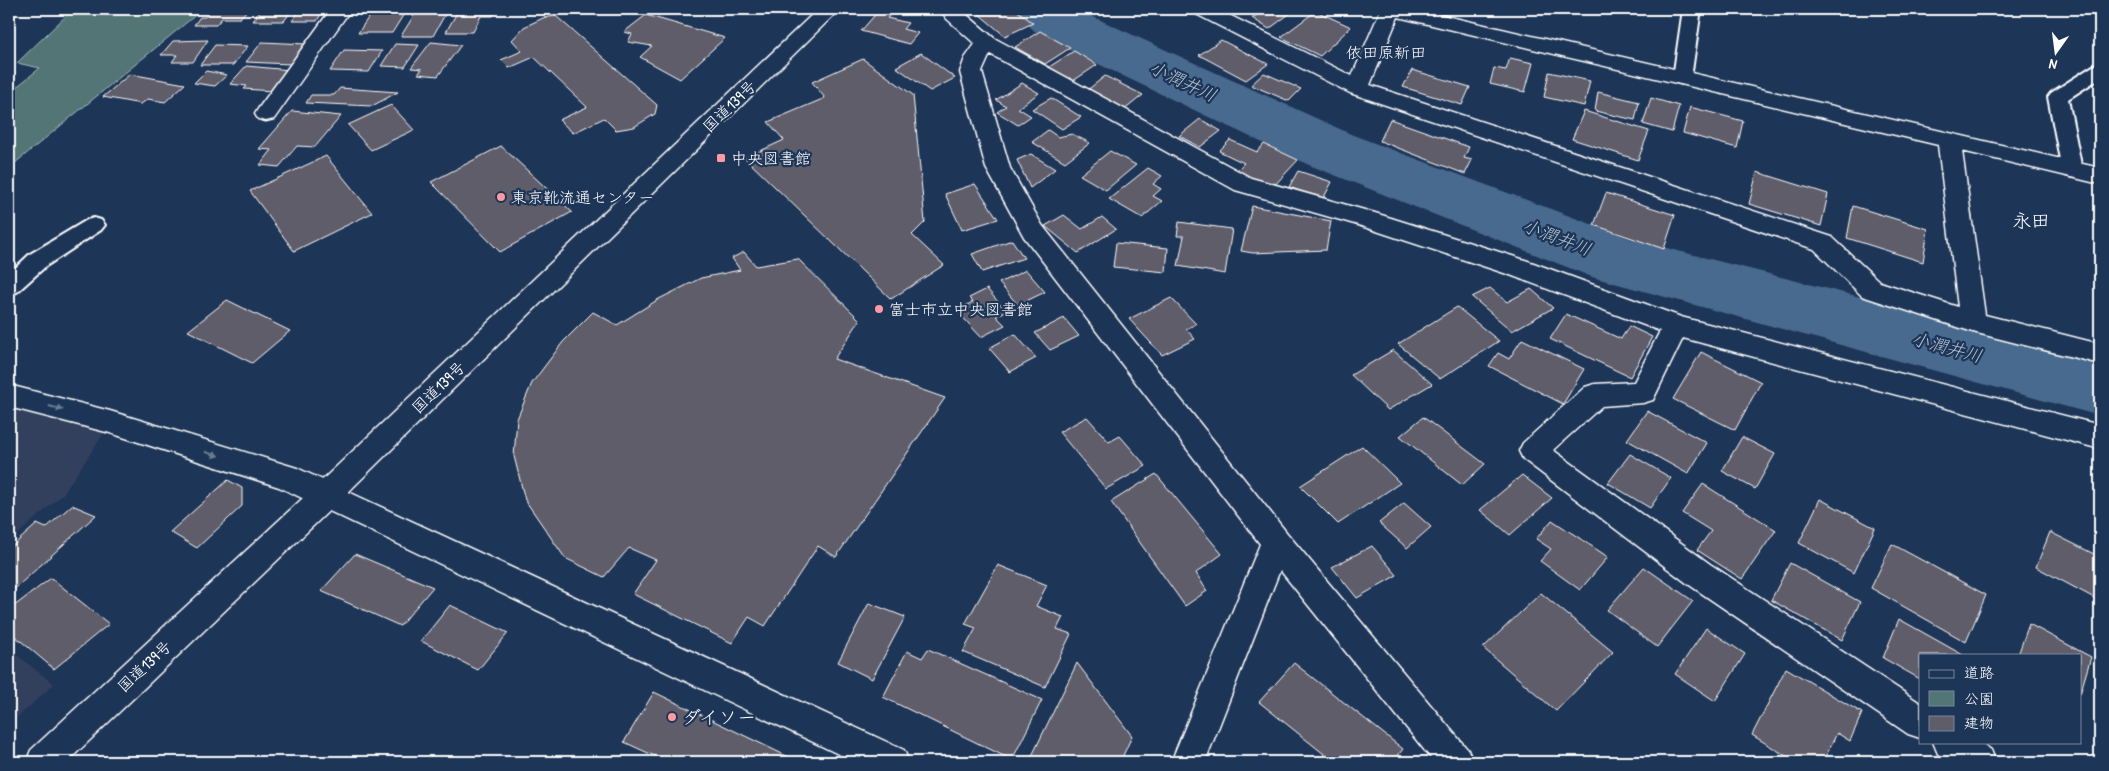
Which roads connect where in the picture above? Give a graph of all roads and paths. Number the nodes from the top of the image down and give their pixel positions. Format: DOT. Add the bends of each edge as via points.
graph roads {
  1 [pos="341,9"];
  2 [pos="830,9"];
  3 [pos="950,9"];
  4 [pos="1201,9"];
  5 [pos="1391,9"];
  6 [pos="1692,9"];
  7 [pos="987,43"];
  8 [pos="2100,70"];
  9 [pos="1682,78"];
  10 [pos="1358,88"];
  11 [pos="266,114"];
  12 [pos="1949,141"];
  13 [pos="2072,170"];
  14 [pos="2100,176"];
  15 [pos="94,225"];
  16 [pos="9,286"];
  17 [pos="1973,322"];
  18 [pos="1676,326"];
  19 [pos="2100,354"];
  20 [pos="9,396"];
  21 [pos="2100,437"];
  22 [pos="326,494"];
  23 [pos="1276,542"];
  24 [pos="1919,721"];
  25 [pos="1953,744"];
  26 [pos="43,762"];
  27 [pos="892,762"];
  28 [pos="1188,762"];
  29 [pos="1456,762"];
  30 [pos="1980,762"];
  1 -- 11 [label="main road"];
  2 -- 22 [label="main road, 国道139号"];
  3 -- 7 [label="main road"];
  4 -- 10 [label="main road"];
  5 -- 9 [label="main road"];
  5 -- 10 [label="main road"];
  6 -- 9 [label="lane"];
  7 -- 18 [label="main road" via="1243,184 1519,268"];
  7 -- 23 [label="main road" via="971,72 998,168 1034,231"];
  8 -- 13 [label="lane" via="2058,97"];
  9 -- 12 [label="main road"];
  10 -- 17 [label="main road" via="1823,243 1871,289"];
  12 -- 13 [label="main road"];
  12 -- 17 [label="main road"];
  13 -- 14 [label="main road"];
  15 -- 16 [label="lane" via="38,260"];
  17 -- 19 [label="main road"];
  18 -- 21 [label="main road"];
  18 -- 24 [label="main road" via="1643,392 1595,395 1533,452 1699,574"];
  20 -- 22 [label="main road, one-way" via="110,422 278,474"];
  22 -- 26 [label="main road, 国道139号"];
  22 -- 27 [label="main road"];
  23 -- 28 [label="main road"];
  23 -- 29 [label="main road"];
  25 -- 30 [label="main road"];
}
